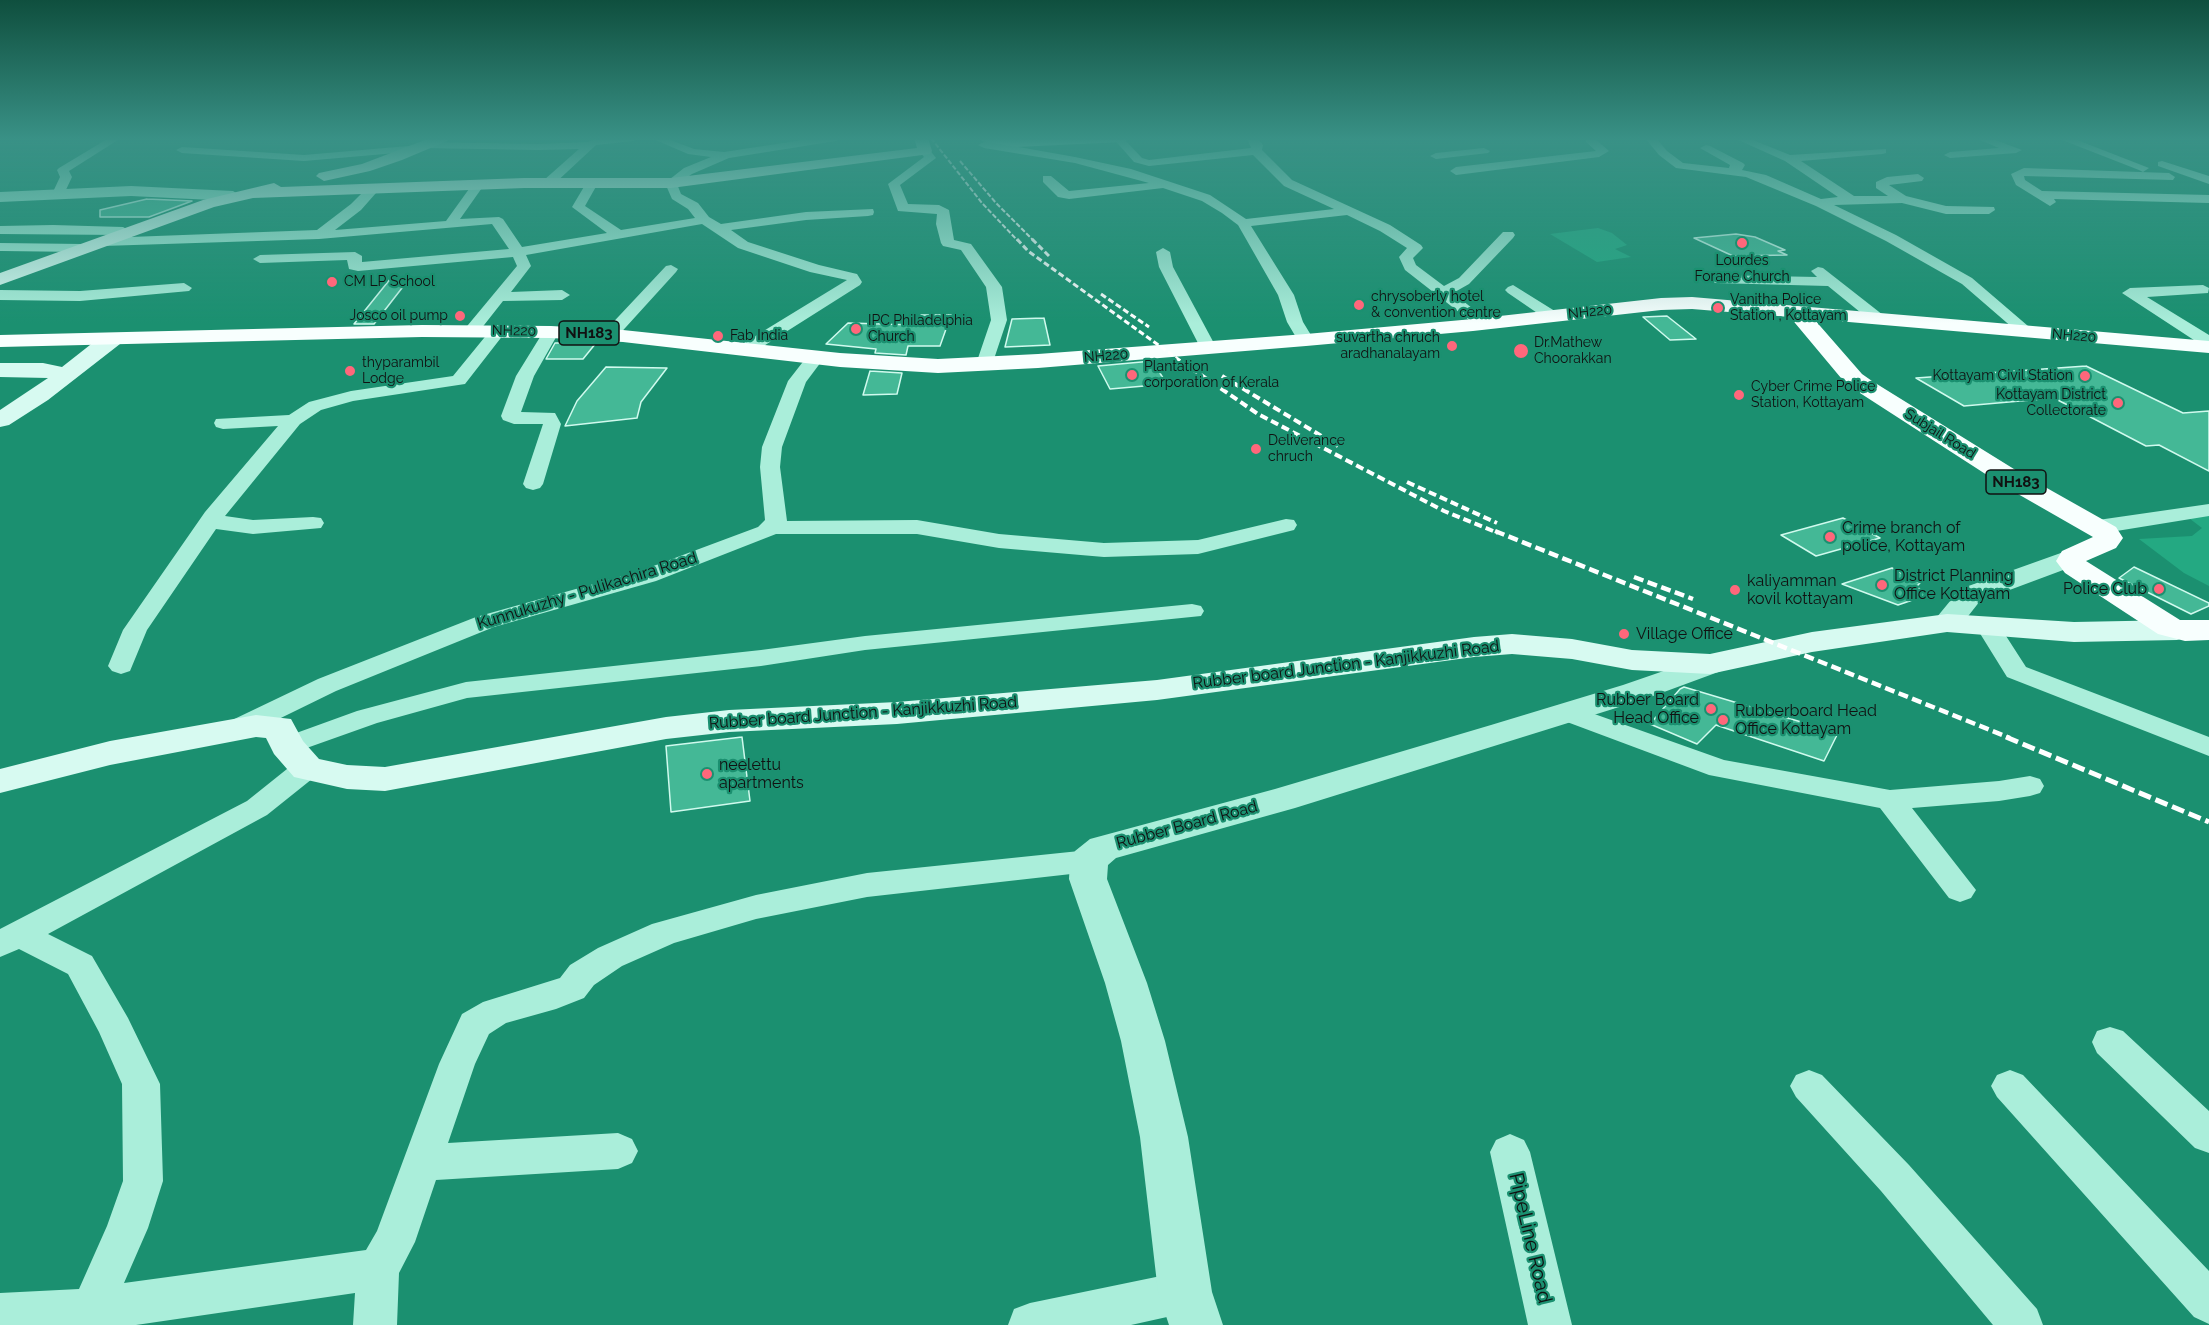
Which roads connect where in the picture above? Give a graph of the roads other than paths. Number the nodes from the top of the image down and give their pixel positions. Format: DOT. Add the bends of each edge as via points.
graph roads {
  1 [pos="222,200"];
  2 [pos="363,200"];
  3 [pos="467,200"];
  4 [pos="582,200"];
  5 [pos="683,200"];
  6 [pos="900,200"];
  7 [pos="1209,200"];
  8 [pos="1325,200"];
  9 [pos="1815,200"];
  10 [pos="1851,200"];
  11 [pos="1859,200"];
  12 [pos="1905,200"];
  13 [pos="1820,202"];
  14 [pos="1989,210"];
  15 [pos="1350,211"];
  16 [pos="868,212"];
  17 [pos="704,220"];
  18 [pos="1243,223"];
  19 [pos="450,224"];
  20 [pos="719,228"];
  21 [pos="0,230"];
  22 [pos="133,231"];
  23 [pos="318,235"];
  24 [pos="619,235"];
  25 [pos="1508,235"];
  26 [pos="104,242"];
  27 [pos="0,247"];
  28 [pos="74,251"];
  29 [pos="518,252"];
  30 [pos="1163,252"];
  31 [pos="153,253"];
  32 [pos="260,259"];
  33 [pos="1811,266"];
  34 [pos="671,269"];
  35 [pos="0,279"];
  36 [pos="1715,279"];
  37 [pos="1832,282"];
  38 [pos="184,288"];
  39 [pos="1512,290"];
  40 [pos="2203,290"];
  41 [pos="1443,292"];
  42 [pos="0,295"];
  43 [pos="562,295"];
  44 [pos="499,297"];
  45 [pos="1795,311"];
  46 [pos="1552,316"];
  47 [pos="1877,318"];
  48 [pos="1484,324"];
  49 [pos="499,330"];
  50 [pos="471,331"];
  51 [pos="551,332"];
  52 [pos="2027,332"];
  53 [pos="610,335"];
  54 [pos="112,339"];
  55 [pos="1306,340"];
  56 [pos="0,341"];
  57 [pos="2209,342"];
  58 [pos="1208,347"];
  59 [pos="2209,347"];
  60 [pos="745,350"];
  61 [pos="814,358"];
  62 [pos="984,364"];
  63 [pos="0,370"];
  64 [pos="65,374"];
  65 [pos="0,420"];
  66 [pos="293,420"];
  67 [pos="223,423"];
  68 [pos="533,484"];
  69 [pos="2209,510"];
  70 [pos="213,517"];
  71 [pos="313,523"];
  72 [pos="1286,525"];
  73 [pos="2098,527"];
  74 [pos="770,528"];
  75 [pos="2072,557"];
  76 [pos="1192,611"];
  77 [pos="1935,624"];
  78 [pos="1988,627"];
  79 [pos="2177,630"];
  80 [pos="2209,630"];
  81 [pos="1710,664"];
  82 [pos="121,666"];
  83 [pos="1569,713"];
  84 [pos="236,729"];
  85 [pos="2209,747"];
  86 [pos="297,757"];
  87 [pos="0,781"];
  88 [pos="2030,786"];
  89 [pos="1890,800"];
  90 [pos="1089,861"];
  91 [pos="1960,890"];
  92 [pos="10,940"];
  93 [pos="2110,1042"];
  94 [pos="1809,1086"];
  95 [pos="2010,1086"];
  96 [pos="2209,1136"];
  97 [pos="618,1151"];
  98 [pos="1510,1152"];
  99 [pos="422,1163"];
  100 [pos="378,1269"];
  101 [pos="2209,1302"];
  102 [pos="1190,1308"];
  103 [pos="0,1315"];
  104 [pos="88,1317"];
  105 [pos="375,1325"];
  106 [pos="1030,1325"];
  107 [pos="1550,1325"];
  108 [pos="2021,1325"];
  1 -- 22 [label="main road"];
  2 -- 23 [label="street"];
  3 -- 19 [label="street"];
  4 -- 24 [label="street" via="578,207"];
  5 -- 17 [label="street"];
  6 -- 62 [label="street" via="903,208 939,209 944,213 948,243 966,247 994,287 999,320"];
  7 -- 18 [label="street"];
  8 -- 15 [label="street"];
  9 -- 13 [label="street"];
  10 -- 11 [label="street"];
  10 -- 13 [label="street"];
  12 -- 14 [label="street" via="1946,210"];
  13 -- 52 [label="street" via="1967,281"];
  15 -- 18 [label="street"];
  15 -- 41 [label="street" via="1416,248 1406,262"];
  16 -- 20 [label="street"];
  17 -- 20 [label="street"];
  17 -- 24 [label="street"];
  18 -- 55 [label="street" via="1286,295"];
  19 -- 23 [label="street"];
  19 -- 29 [label="street" via="489,219 498,222"];
  20 -- 60 [label="street" via="743,246 852,277 855,282"];
  21 -- 22 [label="street"];
  22 -- 26 [label="main road"];
  23 -- 26 [label="street"];
  24 -- 29 [label="street"];
  25 -- 41 [label="street" via="1464,281"];
  26 -- 28 [label="main road"];
  27 -- 28 [label="street"];
  28 -- 31 [label="street"];
  28 -- 35 [label="main road"];
  29 -- 32 [label="street" via="448,254 358,267 354,266 355,256"];
  29 -- 44 [label="street" via="524,266"];
  30 -- 58 [label="street" via="1166,267"];
  33 -- 37 [label="street"];
  34 -- 53 [label="street"];
  36 -- 37 [label="street"];
  37 -- 47 [label="street"];
  38 -- 42 [label="street" via="80,296"];
  39 -- 46 [label="street"];
  40 -- 57 [label="street" via="2130,293"];
  41 -- 48 [label="street"];
  43 -- 44 [label="street"];
  44 -- 50 [label="street"];
  45 -- 46 [label="highway, NH220 / NH183" via="1676,303"];
  45 -- 47 [label="highway, NH220 / NH183"];
  45 -- 73 [label="highway, Subjail Road / NH183" via="1854,379 2013,480"];
  46 -- 48 [label="highway, NH220 / NH183"];
  47 -- 52 [label="highway, NH220 / NH183"];
  48 -- 55 [label="highway, NH220 / NH183"];
  49 -- 50 [label="highway, NH220 / NH183"];
  49 -- 51 [label="highway, NH220 / NH183"];
  49 -- 66 [label="street" via="459,380 351,396 315,406"];
  50 -- 54 [label="highway, NH220 / NH183"];
  51 -- 53 [label="highway, NH220 / NH183"];
  51 -- 68 [label="street" via="525,376 510,416 548,417 552,424"];
  52 -- 59 [label="highway, NH220 / NH183"];
  53 -- 60 [label="highway, NH220 / NH183"];
  54 -- 56 [label="highway, NH220 / NH183"];
  54 -- 64 [label="main road"];
  55 -- 58 [label="highway, NH220 / NH183"];
  58 -- 62 [label="highway, NH220 / NH183"];
  60 -- 61 [label="highway, NH220 / NH183"];
  61 -- 62 [label="highway, NH220 / NH183" via="915,366"];
  61 -- 74 [label="street" via="797,381 772,447 770,467 776,521"];
  63 -- 64 [label="main road"];
  64 -- 65 [label="main road"];
  66 -- 67 [label="street"];
  66 -- 70 [label="street"];
  69 -- 73 [label="street"];
  70 -- 71 [label="street" via="221,524 253,527"];
  70 -- 82 [label="street" via="135,630"];
  72 -- 74 [label="street" via="1198,547 1104,550 999,542 917,527"];
  73 -- 75 [label="highway" via="2109,538 2106,542"];
  74 -- 84 [label="street, Kunnukuzhy - Pulikachira Road" via="648,576 485,622 327,685"];
  75 -- 77 [label="street" via="1970,595"];
  75 -- 79 [label="highway" via="2075,567"];
  76 -- 86 [label="street" via="865,643 466,690 367,717"];
  77 -- 78 [label="main road, Rubber board Junction - Kanjikkuzhi Road"];
  77 -- 81 [label="main road, Rubber board Junction - Kanjikkuzhi Road" via="1812,642"];
  78 -- 79 [label="main road, Rubber board Junction - Kanjikkuzhi Road" via="2119,633"];
  78 -- 85 [label="street" via="2016,672"];
  79 -- 80 [label="highway"];
  81 -- 83 [label="street, Rubber Board Road"];
  81 -- 86 [label="main road, Rubber board Junction - Kanjikkuzhi Road" via="1632,660 1512,644 1156,690 666,728 385,779 347,777"];
  83 -- 89 [label="street" via="1719,768"];
  83 -- 90 [label="street, Rubber Board Road" via="1103,848"];
  84 -- 86 [label="main road" via="279,727"];
  84 -- 87 [label="main road" via="110,753"];
  86 -- 92 [label="street" via="257,808"];
  88 -- 89 [label="street"];
  89 -- 91 [label="street"];
  90 -- 99 [label="street, Rubber Board Road" via="867,885 756,908 664,933 610,957 564,992 495,1012 475,1024"];
  90 -- 102 [label="street" via="1088,879 1146,1051 1164,1137"];
  92 -- 104 [label="street" via="80,965 141,1084 143,1181"];
  93 -- 96 [label="street"];
  94 -- 108 [label="street" via="1895,1178"];
  95 -- 101 [label="street"];
  97 -- 99 [label="street"];
  98 -- 107 [label="street, PipeLine Road"];
  99 -- 100 [label="street" via="394,1242"];
  100 -- 104 [label="street"];
  100 -- 105 [label="street"];
  102 -- 106 [label="street"];
  103 -- 104 [label="street"];
}
